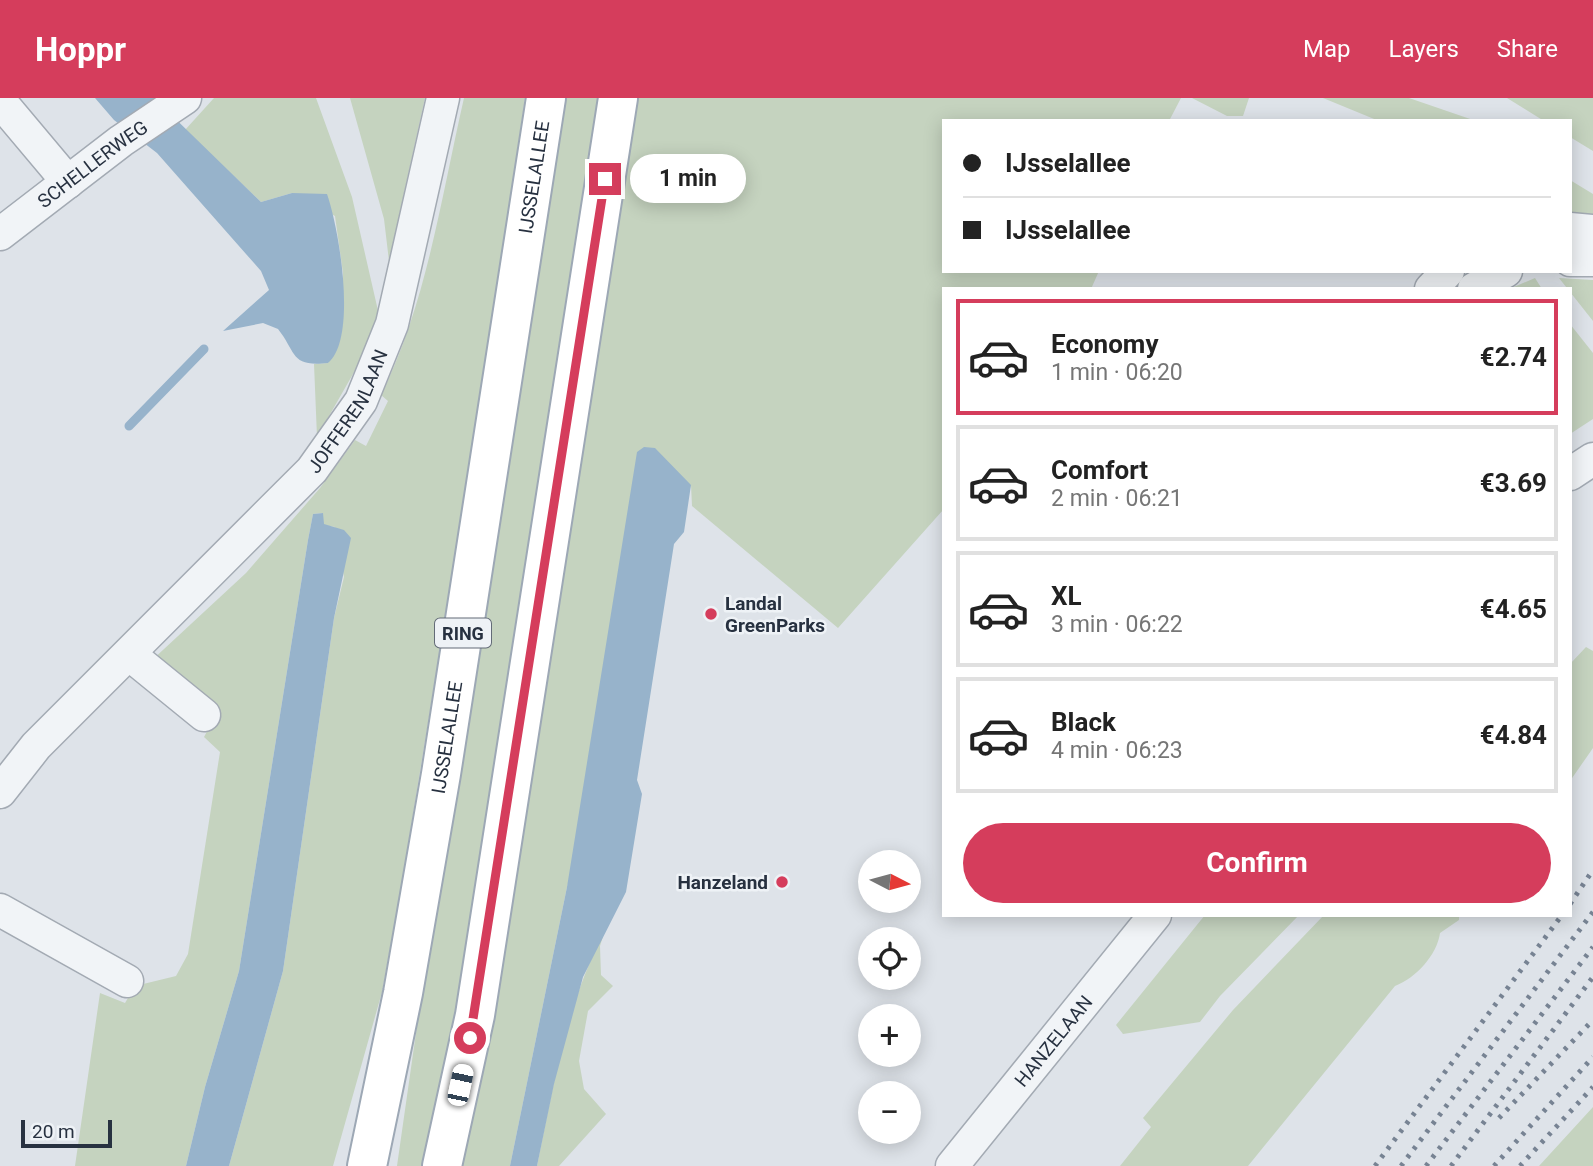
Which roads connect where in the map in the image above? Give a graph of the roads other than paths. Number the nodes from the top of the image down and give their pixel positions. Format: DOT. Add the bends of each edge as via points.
graph roads {
  1 [pos="443,98"];
  2 [pos="546,98"];
  3 [pos="618,98"];
  4 [pos="0,102"];
  5 [pos="177,104"];
  6 [pos="68,182"];
  7 [pos="1572,229"];
  8 [pos="1593,231"];
  9 [pos="0,234"];
  10 [pos="1572,260"];
  11 [pos="1593,260"];
  12 [pos="1446,273"];
  13 [pos="1502,273"];
  14 [pos="1433,287"];
  15 [pos="1478,287"];
  16 [pos="1593,459"];
  17 [pos="1572,473"];
  18 [pos="129,654"];
  19 [pos="204,715"];
  20 [pos="0,792"];
  21 [pos="0,909"];
  22 [pos="1153,917"];
  23 [pos="127,981"];
  24 [pos="367,1166"];
  25 [pos="442,1166"];
  26 [pos="952,1166"];
  1 -- 18 [label="street, JOFFERENLAAN" via="392,324 361,401 312,470"];
  2 -- 24 [label="main road, IJSSELALLEE / RING" via="441,774"];
  3 -- 25 [label="main road" via="477,1001"];
  4 -- 6 [label="street"];
  5 -- 6 [label="street, SCHELLERWEG"];
  6 -- 9 [label="street, SCHELLERWEG"];
  7 -- 8 [label="street"];
  10 -- 11 [label="street"];
  12 -- 14 [label="street"];
  13 -- 15 [label="street"];
  16 -- 17 [label="street"];
  18 -- 19 [label="street"];
  18 -- 20 [label="street, JOFFERENLAAN" via="36,746"];
  21 -- 23 [label="street"];
  22 -- 26 [label="street, HANZELAAN"];
}
